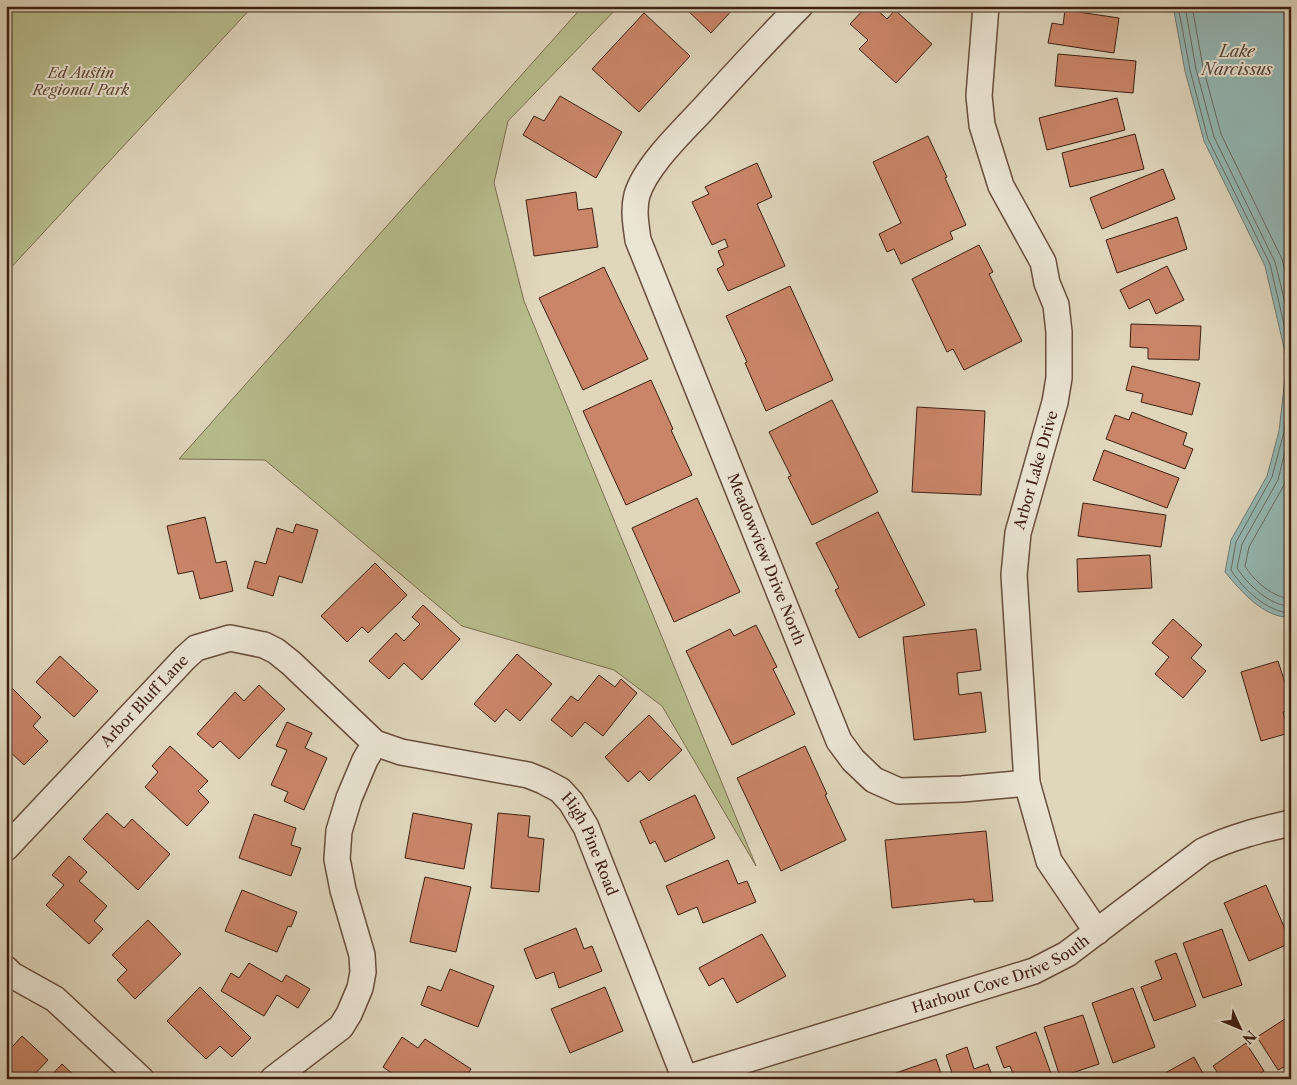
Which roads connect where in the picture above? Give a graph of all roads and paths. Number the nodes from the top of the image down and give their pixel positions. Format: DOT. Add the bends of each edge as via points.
graph roads {
  1 [pos="12,6"];
  2 [pos="800,6"];
  3 [pos="986,6"];
  4 [pos="6,12"];
  5 [pos="375,743"];
  6 [pos="1027,783"];
  7 [pos="1291,823"];
  8 [pos="6,848"];
  9 [pos="1096,932"];
  10 [pos="6,969"];
  11 [pos="141,1079"];
  12 [pos="273,1079"];
  13 [pos="684,1079"];
  1 -- 4 [label="path"];
  2 -- 6 [label="street, Meadowview Drive North" via="673,141 643,181 634,212 638,240 839,741 874,780 899,791"];
  3 -- 6 [label="street, Arbor Lake Drive" via="978,96 982,125 1001,186 1042,262 1056,305 1059,332 1059,378 1055,402 1018,533 1014,575"];
  5 -- 8 [label="street, Arbor Bluff Lane" via="276,651 264,645 230,638 196,648 185,658"];
  5 -- 12 [label="street" via="349,798 339,831 337,858 362,955 360,988 341,1027"];
  5 -- 13 [label="street, High Pine Road" via="428,758 528,775 560,790 586,827"];
  6 -- 9 [label="street, Arbor Lake Drive" via="1050,861"];
  7 -- 9 [label="street, Harbour Cove Drive South" via="1225,840 1203,851"];
  9 -- 13 [label="street, Harbour Cove Drive South" via="1067,954 1034,971"];
  10 -- 11 [label="street" via="54,1000"];
}
